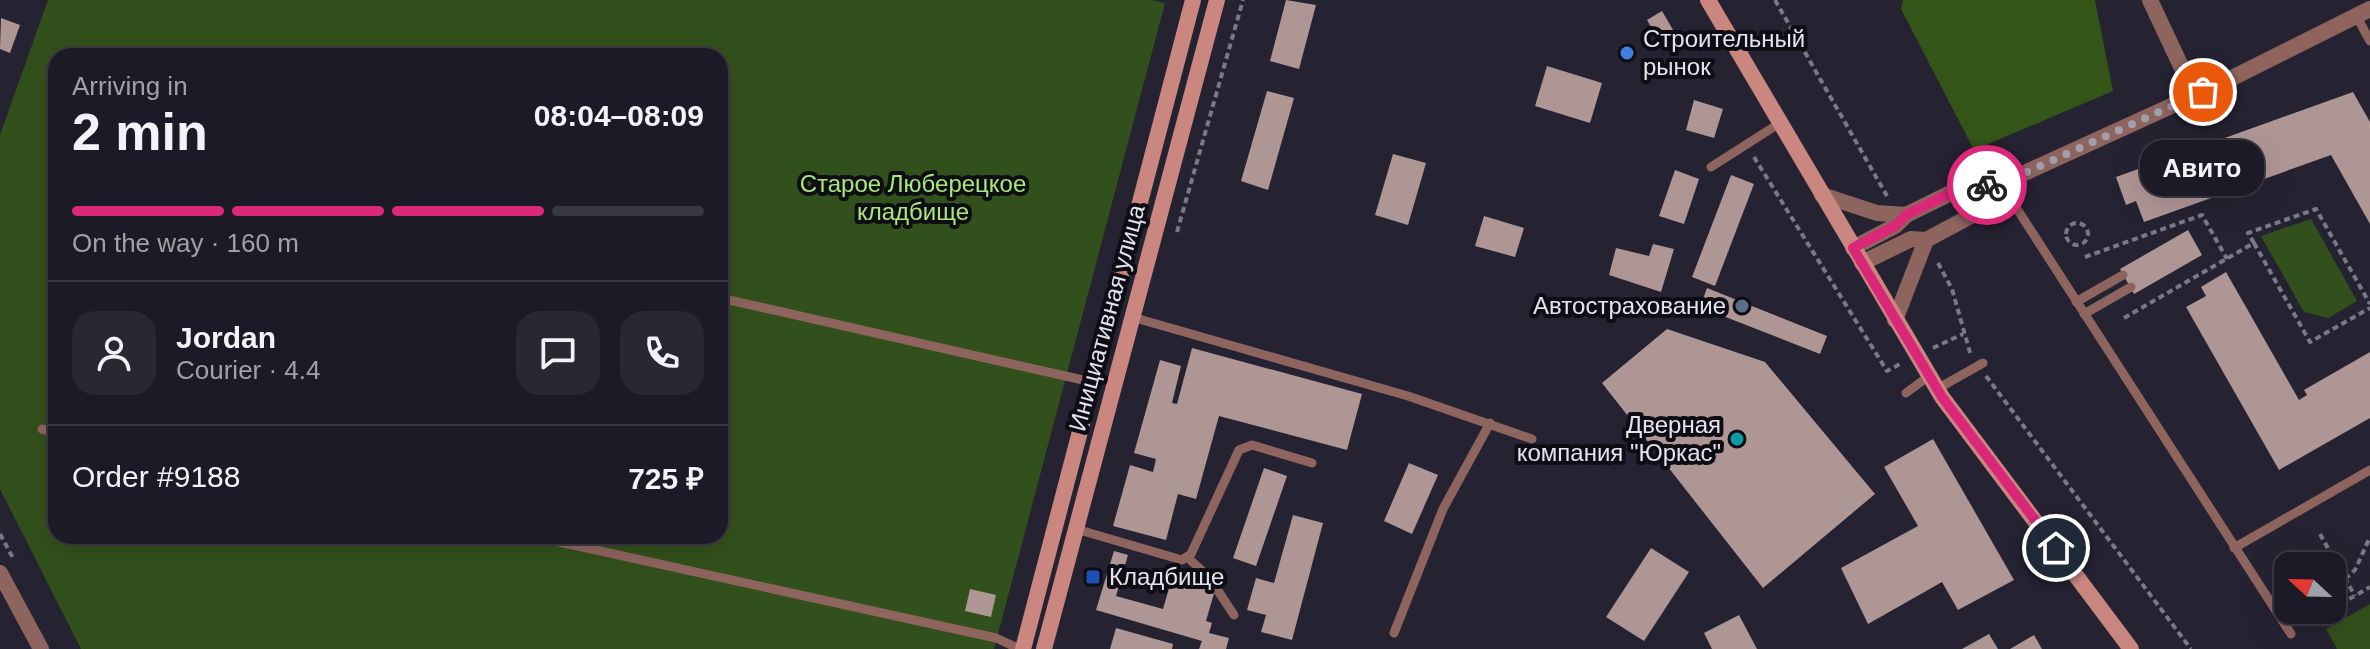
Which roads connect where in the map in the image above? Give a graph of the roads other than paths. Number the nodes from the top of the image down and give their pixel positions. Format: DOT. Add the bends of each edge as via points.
graph roads {
  1 [pos="1193,0"];
  2 [pos="1217,0"];
  3 [pos="1708,0"];
  4 [pos="2150,0"];
  5 [pos="2363,13"];
  6 [pos="2370,41"];
  7 [pos="2195,96"];
  8 [pos="1780,123"];
  9 [pos="1711,167"];
  10 [pos="1999,185"];
  11 [pos="1822,195"];
  12 [pos="1900,210"];
  13 [pos="1929,247"];
  14 [pos="1853,248"];
  15 [pos="1862,263"];
  16 [pos="2123,275"];
  17 [pos="2131,287"];
  18 [pos="728,300"];
  19 [pos="2076,302"];
  20 [pos="2084,314"];
  21 [pos="1132,317"];
  22 [pos="1895,320"];
  23 [pos="1981,364"];
  24 [pos="1092,382"];
  25 [pos="1933,382"];
  26 [pos="1906,393"];
  27 [pos="1490,423"];
  28 [pos="42,429"];
  29 [pos="48,430"];
  30 [pos="1532,439"];
  31 [pos="1312,463"];
  32 [pos="2370,470"];
  33 [pos="1076,529"];
  34 [pos="568,544"];
  35 [pos="2234,548"];
  36 [pos="1187,557"];
  37 [pos="0,573"];
  38 [pos="2274,608"];
  39 [pos="1234,615"];
  40 [pos="2284,624"];
  41 [pos="1394,633"];
  42 [pos="2291,634"];
  43 [pos="41,649"];
  44 [pos="1022,649"];
  45 [pos="1044,649"];
  46 [pos="2131,649"];
  1 -- 24 [label="main road, Инициативная улица"];
  2 -- 21 [label="main road, Инициативная улица"];
  3 -- 8 [label="main road"];
  4 -- 7 [label="street"];
  5 -- 6 [label="lane"];
  5 -- 7 [label="street"];
  7 -- 10 [label="street"];
  8 -- 9 [label="lane"];
  8 -- 11 [label="main road"];
  10 -- 12 [label="street" via="1969,184"];
  10 -- 13 [label="street" via="1984,209"];
  10 -- 19 [label="lane"];
  11 -- 12 [label="street" via="1877,213"];
  11 -- 14 [label="main road"];
  12 -- 14 [label="street" via="1895,226"];
  13 -- 15 [label="street" via="1911,239"];
  13 -- 22 [label="street"];
  14 -- 15 [label="main road"];
  15 -- 22 [label="main road"];
  16 -- 19 [label="lane"];
  17 -- 20 [label="lane"];
  18 -- 24 [label="lane"];
  19 -- 20 [label="lane"];
  20 -- 35 [label="lane"];
  21 -- 27 [label="lane"];
  21 -- 33 [label="main road, Инициативная улица"];
  22 -- 25 [label="main road"];
  23 -- 25 [label="lane"];
  24 -- 44 [label="main road, Инициативная улица"];
  25 -- 26 [label="lane"];
  25 -- 46 [label="main road"];
  27 -- 30 [label="lane"];
  27 -- 41 [label="lane" via="1443,509"];
  28 -- 29 [label="lane"];
  31 -- 36 [label="lane" via="1252,445 1239,450"];
  32 -- 35 [label="lane"];
  33 -- 36 [label="lane" via="1182,560"];
  33 -- 45 [label="main road, Инициативная улица"];
  34 -- 44 [label="lane" via="996,638"];
  35 -- 38 [label="lane"];
  36 -- 39 [label="lane" via="1209,577"];
  37 -- 43 [label="street"];
  40 -- 42 [label="lane"];
}
